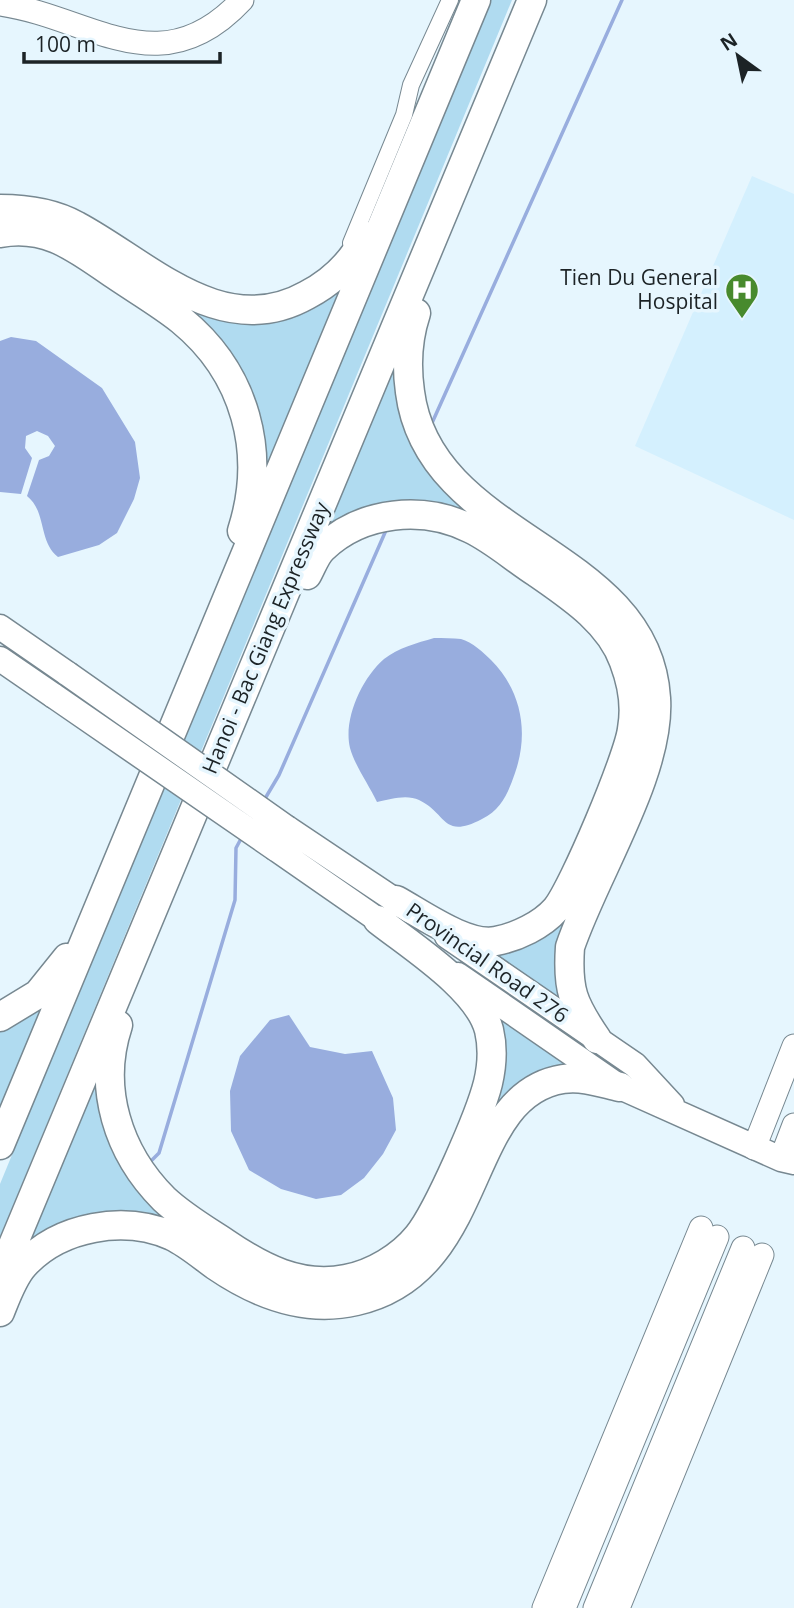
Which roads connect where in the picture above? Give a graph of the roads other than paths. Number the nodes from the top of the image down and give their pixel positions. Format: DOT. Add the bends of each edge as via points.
graph roads {
  1 [pos="242,0"];
  2 [pos="450,0"];
  3 [pos="464,0"];
  4 [pos="476,0"];
  5 [pos="532,0"];
  6 [pos="0,4"];
  7 [pos="494,95"];
  8 [pos="415,148"];
  9 [pos="0,200"];
  10 [pos="0,209"];
  11 [pos="0,233"];
  12 [pos="0,627"];
  13 [pos="0,659"];
  14 [pos="188,696"];
  15 [pos="236,706"];
  16 [pos="132,827"];
  17 [pos="282,838"];
  18 [pos="165,879"];
  19 [pos="387,910"];
  20 [pos="0,1017"];
  21 [pos="597,1039"];
  22 [pos="794,1046"];
  23 [pos="620,1087"];
  24 [pos="677,1110"];
  25 [pos="794,1125"];
  26 [pos="0,1145"];
  27 [pos="754,1148"];
  28 [pos="790,1162"];
  29 [pos="709,1232"];
  30 [pos="753,1251"];
  31 [pos="0,1276"];
  32 [pos="0,1312"];
  33 [pos="645,1390"];
  34 [pos="689,1409"];
  35 [pos="544,1608"];
  36 [pos="564,1608"];
  37 [pos="595,1608"];
  38 [pos="618,1608"];
  1 -- 6 [label="street" via="223,19 199,32 148,44 103,37 28,9"];
  2 -- 9 [label="street" via="411,85 404,115 358,231 345,253 317,282 297,292 256,303 218,298 67,211"];
  3 -- 8 [label="highway" via="434,72"];
  4 -- 8 [label="highway"];
  5 -- 7 [label="highway, Hanoi - Bac Giang Expressway"];
  7 -- 15 [label="highway, Hanoi - Bac Giang Expressway"];
  7 -- 21 [label="highway" via="480,158 408,336 408,374 422,439 440,465 486,510 608,598 643,646 653,674 656,733 647,765 570,947 568,979 574,1005"];
  8 -- 10 [label="highway" via="348,263 324,286 294,303 264,311 193,299 76,225 44,213"];
  8 -- 14 [label="highway"];
  11 -- 14 [label="highway" via="32,230 60,240 181,320 223,368 242,403 252,437 250,505"];
  12 -- 17 [label="main road, bridge"];
  13 -- 17 [label="main road, bridge"];
  14 -- 16 [label="highway"];
  15 -- 18 [label="highway, Hanoi - Bac Giang Expressway"];
  15 -- 19 [label="highway" via="322,549 351,528 381,517 415,514 472,529 592,614 623,658 631,681 632,730 609,794 556,908 540,922 495,942 473,942"];
  16 -- 20 [label="highway" via="65,962 38,994"];
  16 -- 26 [label="highway"];
  17 -- 19 [label="main road, Provincial Road 276"];
  18 -- 19 [label="highway" via="109,1051 108,1077 121,1136 133,1161 173,1206 255,1263 301,1280 350,1278 398,1255 418,1237 487,1085 492,1059 489,1029 471,999"];
  18 -- 31 [label="highway, Hanoi - Bac Giang Expressway"];
  19 -- 21 [label="main road, Provincial Road 276"];
  19 -- 23 [label="main road, Provincial Road 276"];
  21 -- 24 [label="main road, Provincial Road 276" via="635,1065"];
  22 -- 27 [label="street"];
  23 -- 24 [label="main road, Provincial Road 276"];
  23 -- 32 [label="highway" via="584,1078 562,1079 538,1087 516,1102 499,1124 453,1226 434,1254 385,1291 355,1301 294,1303 241,1283 173,1237 147,1228 114,1225 81,1231 50,1244 23,1266"];
  24 -- 27 [label="main road, Provincial Road 276"];
  25 -- 28 [label="street"];
  27 -- 28 [label="main road, Provincial Road 276"];
  29 -- 33 [label="street"];
  30 -- 34 [label="street"];
  33 -- 34 [label="street"];
  33 -- 35 [label="street"];
  33 -- 36 [label="street"];
  34 -- 37 [label="street"];
  34 -- 38 [label="street"];
}
